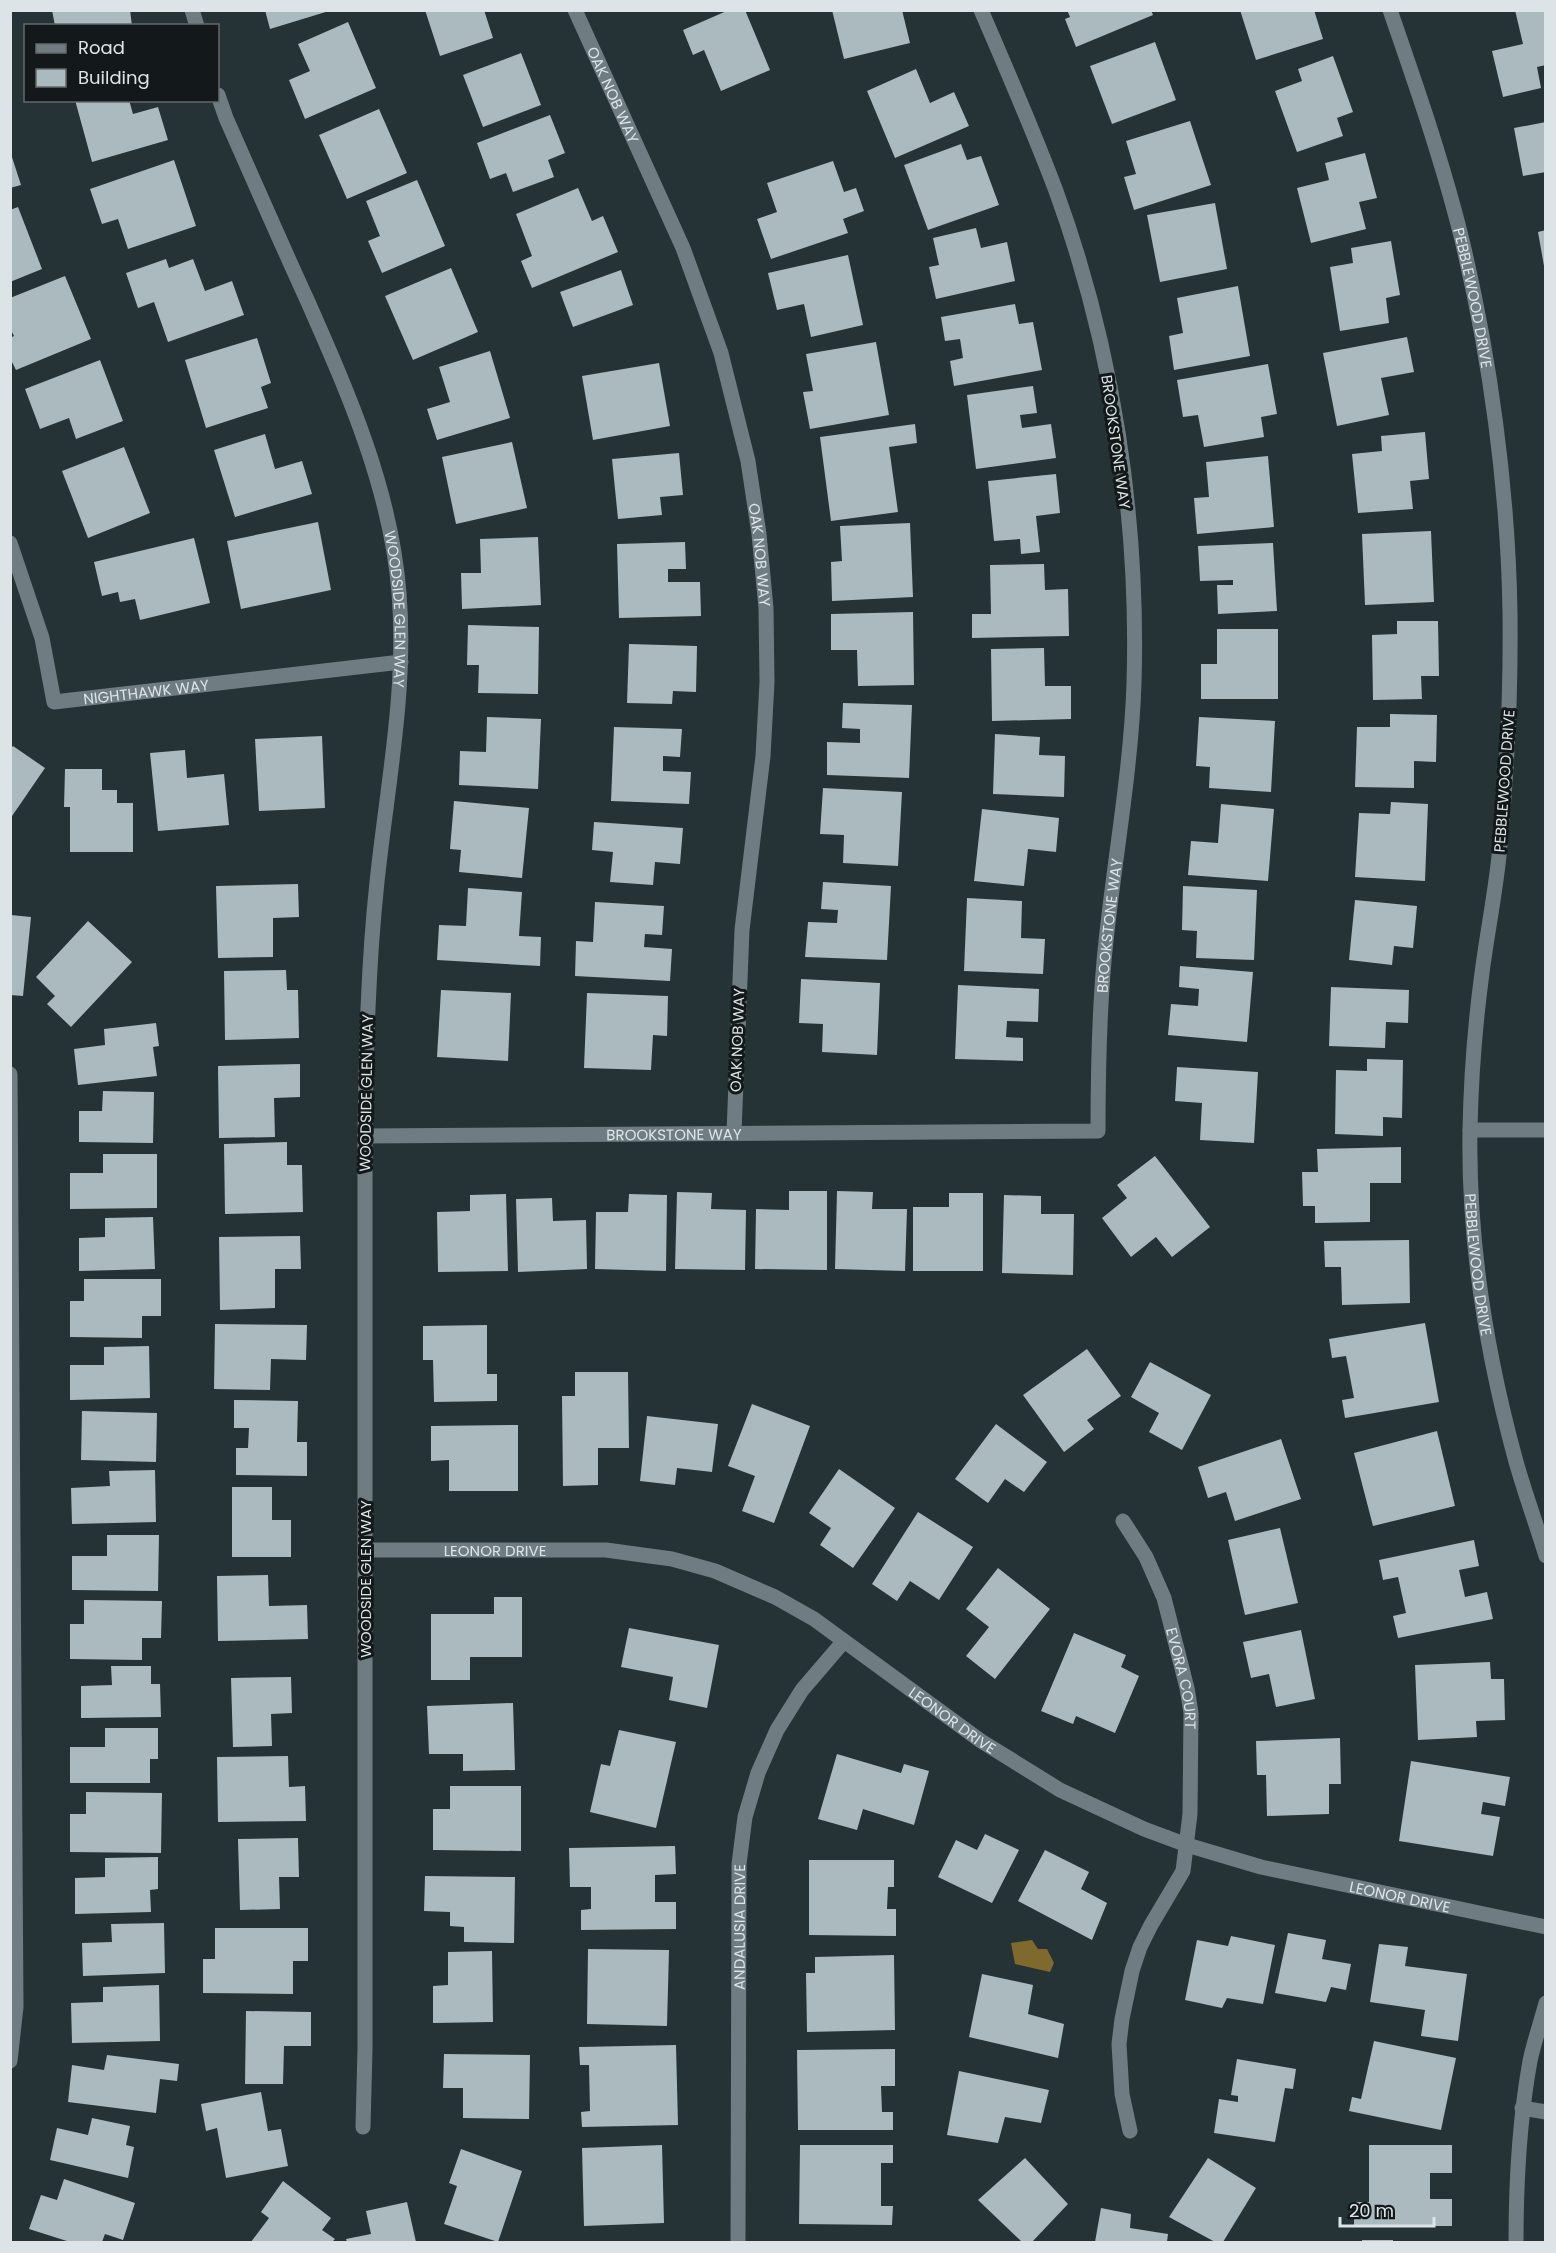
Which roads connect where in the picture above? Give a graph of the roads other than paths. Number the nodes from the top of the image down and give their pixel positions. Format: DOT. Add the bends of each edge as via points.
graph roads {
  1 [pos="575,10"];
  2 [pos="981,10"];
  3 [pos="1390,10"];
  4 [pos="219,98"];
  5 [pos="10,543"];
  6 [pos="401,662"];
  7 [pos="10,1074"];
  8 [pos="1470,1130"];
  9 [pos="1545,1130"];
  10 [pos="734,1133"];
  11 [pos="365,1136"];
  12 [pos="1123,1521"];
  13 [pos="1541,1523"];
  14 [pos="365,1550"];
  15 [pos="1545,1556"];
  16 [pos="844,1641"];
  17 [pos="1186,1845"];
  18 [pos="1545,1927"];
  19 [pos="1545,2003"];
  20 [pos="10,2061"];
  21 [pos="1522,2109"];
  22 [pos="1545,2112"];
  23 [pos="363,2127"];
  24 [pos="1130,2131"];
  25 [pos="738,2242"];
  26 [pos="1516,2242"];
  1 -- 10 [label="street, OAK NOB WAY" via="683,248 721,353 748,461 759,534 767,682 763,756 742,930"];
  2 -- 10 [label="street, BROOKSTONE WAY" via="1057,193 1082,273 1107,376 1123,470 1132,564 1134,683 1128,778 1098,1032 1098,1131"];
  3 -- 8 [label="street, PEBBLEWOOD DRIVE" via="1427,117 1461,237 1486,360 1502,484 1510,609 1509,735 1498,860 1473,1051"];
  4 -- 6 [label="street, WOODSIDE GLEN WAY" via="344,382 372,457 389,524 399,592"];
  5 -- 6 [label="street, NIGHTHAWK WAY" via="42,638 54,702"];
  6 -- 11 [label="street, WOODSIDE GLEN WAY" via="367,1013"];
  7 -- 20 [label="street" via="16,2007"];
  8 -- 9 [label="street"];
  8 -- 13 [label="street, PEBBLEWOOD DRIVE" via="1473,1229 1482,1307 1516,1462"];
  10 -- 11 [label="street, BROOKSTONE WAY"];
  11 -- 14 [label="street, WOODSIDE GLEN WAY"];
  12 -- 17 [label="street, EVORA COURT" via="1146,1557 1164,1598 1191,1713"];
  13 -- 15 [label="street, PEBBLEWOOD DRIVE"];
  14 -- 16 [label="street, LEONOR DRIVE" via="606,1550 672,1559 715,1571 775,1597"];
  14 -- 23 [label="street, WOODSIDE GLEN WAY"];
  16 -- 17 [label="street, LEONOR DRIVE" via="981,1741 1060,1790"];
  16 -- 25 [label="street, ANDALUSIA DRIVE" via="802,1690 777,1730 745,1817 739,1864"];
  17 -- 18 [label="street, LEONOR DRIVE" via="1261,1867"];
  17 -- 24 [label="street, EVORA COURT" via="1183,1871 1140,1947 1122,2019 1122,2094"];
  19 -- 21 [label="street"];
  21 -- 22 [label="street"];
  21 -- 26 [label="street"];
}
